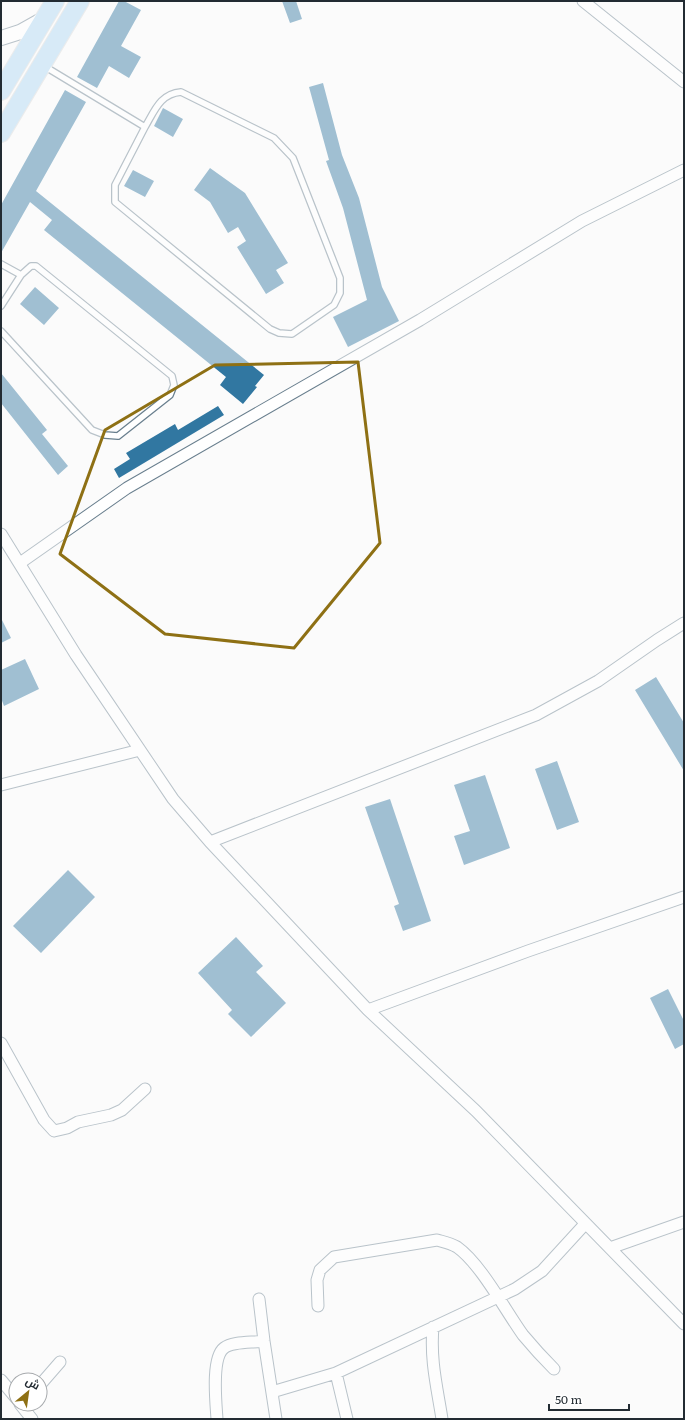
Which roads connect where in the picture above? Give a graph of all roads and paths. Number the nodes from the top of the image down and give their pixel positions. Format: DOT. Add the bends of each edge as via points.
graph roads {
  1 [pos="55,1"];
  2 [pos="80,1"];
  3 [pos="583,1"];
  4 [pos="45,17"];
  5 [pos="1,38"];
  6 [pos="42,64"];
  7 [pos="684,82"];
  8 [pos="1,91"];
  9 [pos="145,127"];
  10 [pos="1,133"];
  11 [pos="684,170"];
  12 [pos="1,264"];
  13 [pos="21,275"];
  14 [pos="1,306"];
  15 [pos="1,331"];
  16 [pos="1,534"];
  17 [pos="20,563"];
  18 [pos="684,623"];
  19 [pos="140,750"];
  20 [pos="1,785"];
  21 [pos="210,842"];
  22 [pos="684,897"];
  23 [pos="368,1010"];
  24 [pos="1,1043"];
  25 [pos="145,1088"];
  26 [pos="684,1222"];
  27 [pos="585,1224"];
  28 [pos="610,1248"];
  29 [pos="498,1297"];
  30 [pos="259,1299"];
  31 [pos="318,1306"];
  32 [pos="684,1324"];
  33 [pos="432,1327"];
  34 [pos="264,1341"];
  35 [pos="60,1362"];
  36 [pos="554,1369"];
  37 [pos="336,1373"];
  38 [pos="48,1376"];
  39 [pos="1,1380"];
  40 [pos="8,1388"];
  41 [pos="272,1392"];
  42 [pos="217,1419"];
  43 [pos="276,1419"];
  44 [pos="347,1419"];
  45 [pos="442,1419"];
  1 -- 4 [label="main road"];
  2 -- 6 [label="main road"];
  3 -- 7 [label="street"];
  4 -- 5 [label="street" via="20,32"];
  4 -- 8 [label="main road"];
  6 -- 9 [label="lane"];
  6 -- 10 [label="main road"];
  9 -- 9 [label="lane" via="162,99 171,93 181,92 274,138 293,158 340,278 340,293 334,306 292,334 270,329 115,202 115,186"];
  11 -- 17 [label="street" via="582,221 420,320 127,488"];
  12 -- 13 [label="lane"];
  13 -- 14 [label="lane"];
  13 -- 15 [label="lane" via="31,266 42,270 172,376 174,385 170,395 118,436 105,435 92,430"];
  16 -- 17 [label="street"];
  17 -- 19 [label="street" via="76,655"];
  18 -- 21 [label="street" via="598,681 536,715"];
  19 -- 20 [label="street"];
  19 -- 21 [label="street" via="173,799"];
  21 -- 23 [label="street"];
  22 -- 23 [label="street"];
  23 -- 27 [label="street" via="476,1111"];
  24 -- 25 [label="street" via="44,1120 54,1131 122,1110"];
  26 -- 28 [label="street"];
  27 -- 28 [label="street"];
  27 -- 29 [label="street" via="542,1271"];
  28 -- 32 [label="street"];
  29 -- 31 [label="street" via="465,1254 448,1242 437,1240 334,1257 320,1270"];
  29 -- 33 [label="street"];
  29 -- 36 [label="street" via="534,1348"];
  30 -- 34 [label="street"];
  33 -- 37 [label="street"];
  33 -- 45 [label="street" via="433,1370"];
  34 -- 41 [label="street"];
  34 -- 42 [label="street" via="230,1345 220,1353 216,1376"];
  35 -- 38 [label="street"];
  37 -- 41 [label="street"];
  37 -- 44 [label="street"];
  39 -- 40 [label="street"];
  41 -- 43 [label="street"];
}
